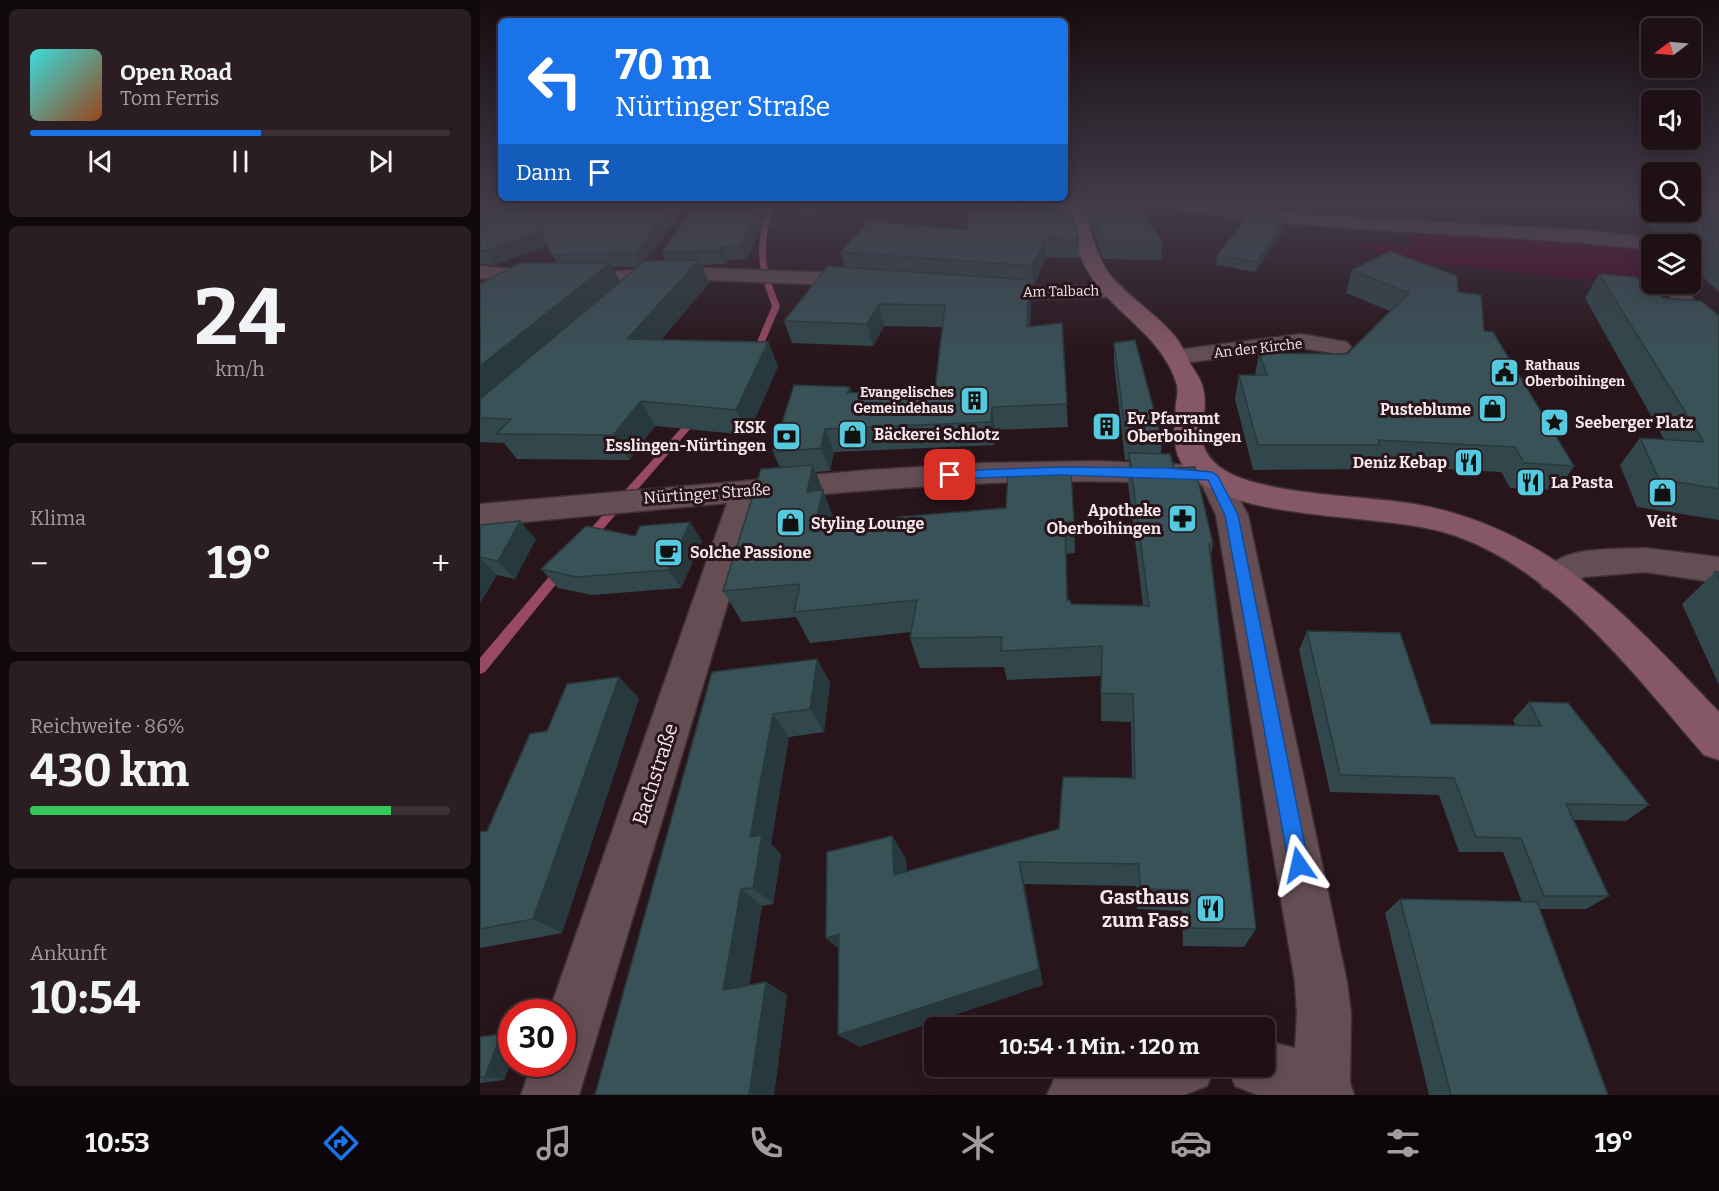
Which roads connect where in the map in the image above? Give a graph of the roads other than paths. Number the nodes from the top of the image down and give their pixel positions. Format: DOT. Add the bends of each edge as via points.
graph roads {
  1 [pos="663,255"];
  2 [pos="1090,255"];
  3 [pos="480,272"];
  4 [pos="648,275"];
  5 [pos="890,282"];
  6 [pos="960,287"];
  7 [pos="1114,291"];
  8 [pos="1681,294"];
  9 [pos="622,299"];
  10 [pos="1719,346"];
  11 [pos="1339,347"];
  12 [pos="1176,357"];
  13 [pos="1212,476"];
  14 [pos="746,491"];
  15 [pos="480,515"];
  16 [pos="1719,570"];
  17 [pos="1556,579"];
  18 [pos="1719,741"];
  19 [pos="576,1014"];
  20 [pos="1275,1073"];
  21 [pos="556,1077"];
  22 [pos="1145,1077"];
  23 [pos="1323,1089"];
  24 [pos="550,1095"];
  25 [pos="1076,1095"];
  1 -- 4 [label="street"];
  2 -- 7 [label="street"];
  3 -- 4 [label="street" via="548,277"];
  4 -- 5 [label="street" via="777,274"];
  4 -- 9 [label="street"];
  6 -- 7 [label="street, Am Talbach" via="1030,293"];
  7 -- 12 [label="street" via="1165,339"];
  8 -- 10 [label="street" via="1692,318"];
  11 -- 12 [label="street, An der Kirche" via="1301,342"];
  12 -- 13 [label="street" via="1190,386 1188,446 1202,469"];
  13 -- 14 [label="street, Nürtinger Straße" via="1020,471"];
  13 -- 17 [label="street, Nürtinger Straße" via="1247,492 1423,516 1476,531 1514,549"];
  13 -- 23 [label="street" via="1232,515 1319,970 1324,1013"];
  14 -- 15 [label="street, Nürtinger Straße" via="645,497"];
  14 -- 19 [label="street, Bachstraße"];
  16 -- 17 [label="street" via="1645,560 1577,566"];
  17 -- 18 [label="street, Nürtinger Straße" via="1614,632"];
  20 -- 23 [label="street"];
  21 -- 24 [label="street"];
  22 -- 25 [label="street"];
}
